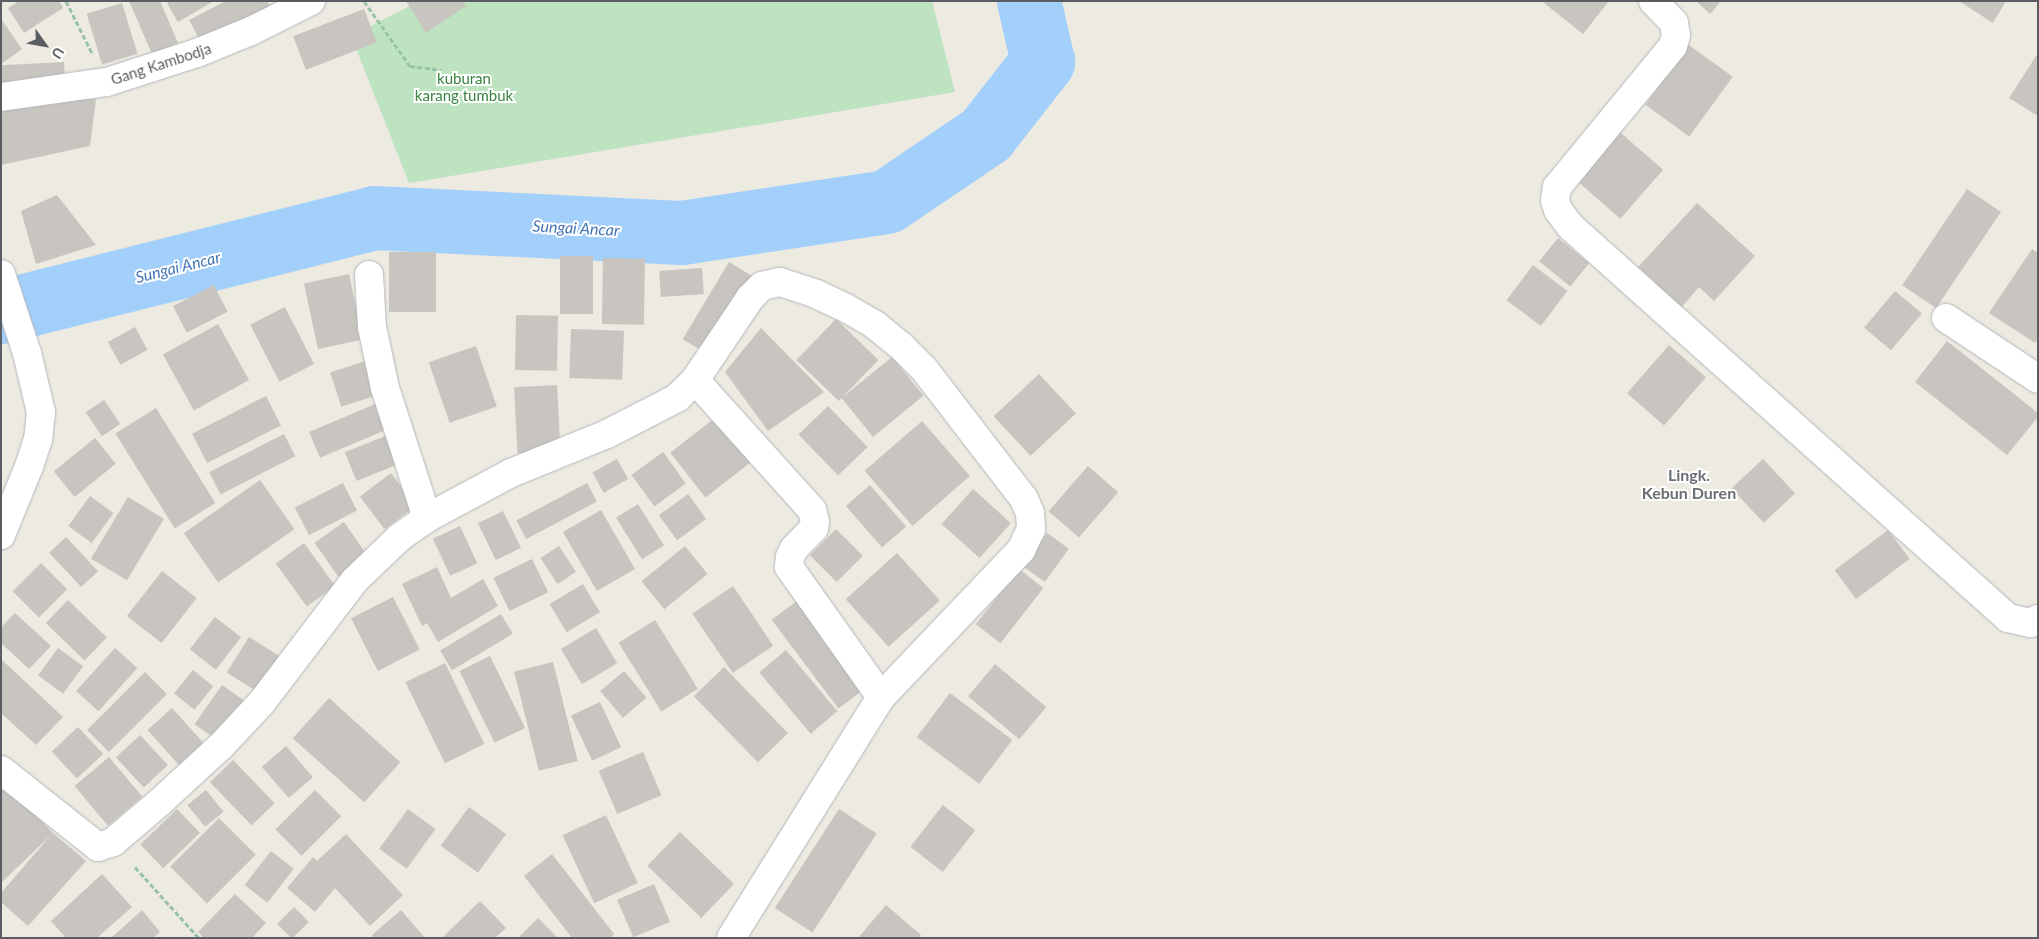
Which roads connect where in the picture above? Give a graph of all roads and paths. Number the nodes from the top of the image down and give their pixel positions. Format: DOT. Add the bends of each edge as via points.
graph roads {
  1 [pos="66,1"];
  2 [pos="311,1"];
  3 [pos="364,1"];
  4 [pos="1653,1"];
  5 [pos="441,70"];
  6 [pos="107,82"];
  7 [pos="1,97"];
  8 [pos="1,274"];
  9 [pos="369,275"];
  10 [pos="1946,318"];
  11 [pos="2038,379"];
  12 [pos="695,380"];
  13 [pos="427,518"];
  14 [pos="1,535"];
  15 [pos="2038,619"];
  16 [pos="881,697"];
  17 [pos="1,770"];
  18 [pos="113,842"];
  19 [pos="199,938"];
  20 [pos="731,938"];
  1 -- 6 [label="path"];
  2 -- 6 [label="street, Gang Kambodja" via="197,53"];
  3 -- 5 [label="path" via="410,66"];
  4 -- 15 [label="street" via="1674,23 1676,35 1673,46 1558,187 1555,200 1558,210 1570,227 2008,618 2030,623"];
  6 -- 7 [label="street, Gang Kambodja"];
  8 -- 14 [label="street" via="27,353 41,412 38,439"];
  9 -- 13 [label="street" via="372,327 385,388"];
  10 -- 11 [label="street"];
  12 -- 13 [label="street" via="678,398 659,408 607,434 511,473"];
  12 -- 16 [label="street" via="812,510 814,528 791,554 789,566"];
  12 -- 16 [label="street" via="738,314 762,286 780,282 816,294 875,325 924,369 1024,499 1031,523 1026,544"];
  13 -- 18 [label="street" via="400,537 355,580 262,702 221,746"];
  16 -- 20 [label="street"];
  17 -- 18 [label="street" via="98,847"];
  18 -- 19 [label="path"];
}
